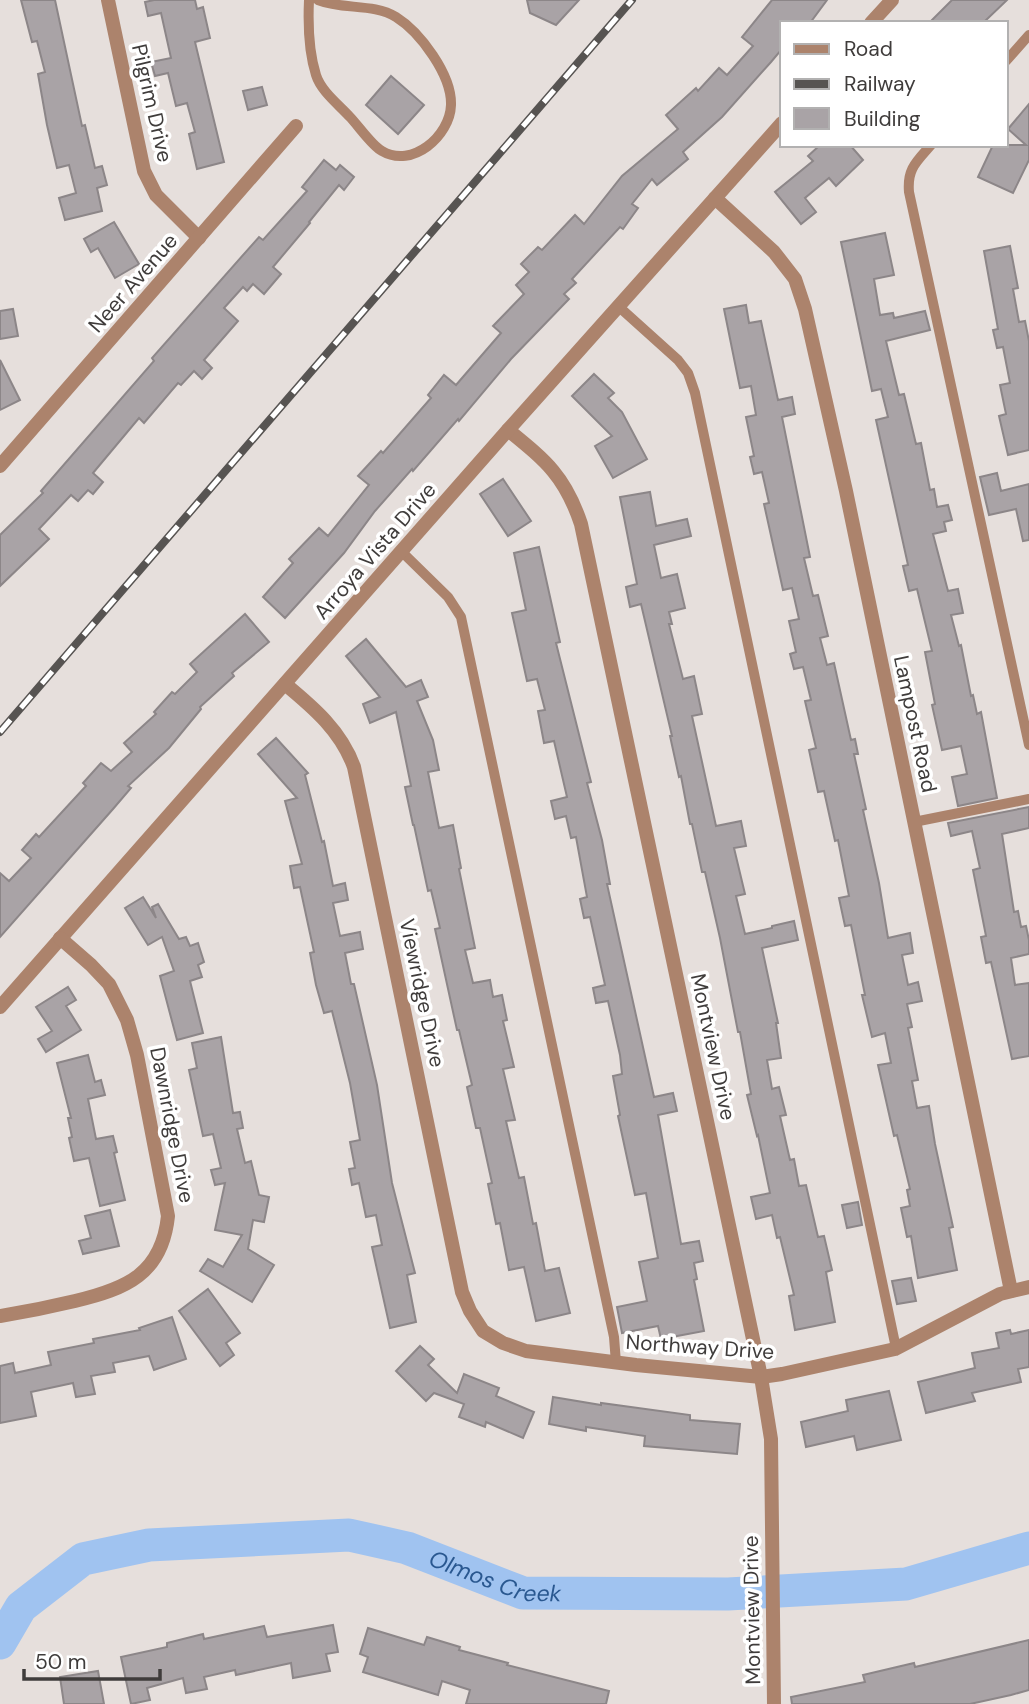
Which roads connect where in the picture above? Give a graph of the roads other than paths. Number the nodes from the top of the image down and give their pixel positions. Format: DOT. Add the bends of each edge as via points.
graph roads {
  1 [pos="107,0"];
  2 [pos="309,0"];
  3 [pos="318,0"];
  4 [pos="892,0"];
  5 [pos="873,21"];
  6 [pos="1029,35"];
  7 [pos="1008,59"];
  8 [pos="780,125"];
  9 [pos="296,126"];
  10 [pos="929,147"];
  11 [pos="715,198"];
  12 [pos="200,238"];
  13 [pos="618,306"];
  14 [pos="508,430"];
  15 [pos="0,466"];
  16 [pos="402,552"];
  17 [pos="285,684"];
  18 [pos="1029,745"];
  19 [pos="1029,799"];
  20 [pos="914,822"];
  21 [pos="60,938"];
  22 [pos="0,1007"];
  23 [pos="1029,1287"];
  24 [pos="1011,1291"];
  25 [pos="0,1316"];
  26 [pos="483,1331"];
  27 [pos="896,1348"];
  28 [pos="616,1363"];
  29 [pos="761,1377"];
  30 [pos="775,1704"];
  1 -- 12 [label="street, Pilgrim Drive" via="145,171 156,195"];
  2 -- 3 [label="lane" via="316,75 326,91 382,151 405,155 424,150 445,126 451,105 445,79 424,42 394,15 379,9"];
  4 -- 5 [label="street"];
  6 -- 7 [label="lane"];
  8 -- 11 [label="street, Arroya Vista Drive"];
  9 -- 12 [label="street, Neer Avenue"];
  10 -- 18 [label="lane" via="911,170 909,192"];
  11 -- 13 [label="street, Arroya Vista Drive"];
  11 -- 20 [label="street, Lampost Road" via="774,252 795,279 805,309"];
  12 -- 15 [label="street, Neer Avenue"];
  13 -- 14 [label="street, Arroya Vista Drive"];
  13 -- 27 [label="lane" via="678,360 695,394"];
  14 -- 16 [label="street, Arroya Vista Drive"];
  14 -- 29 [label="street, Montview Drive" via="560,477 581,524"];
  16 -- 17 [label="street, Arroya Vista Drive"];
  16 -- 28 [label="lane" via="448,597 461,617"];
  17 -- 21 [label="street, Arroya Vista Drive"];
  17 -- 26 [label="street, Viewridge Drive" via="338,734 354,767 463,1292"];
  19 -- 20 [label="lane"];
  20 -- 24 [label="street, Lampost Road"];
  21 -- 22 [label="street, Arroya Vista Drive"];
  21 -- 25 [label="street, Dawnridge Drive" via="109,984 127,1020 168,1216 167,1231 149,1265 120,1289"];
  23 -- 24 [label="street, Northway Drive"];
  24 -- 27 [label="street, Northway Drive"];
  26 -- 28 [label="street, Northway Drive" via="526,1351"];
  27 -- 29 [label="street, Northway Drive"];
  28 -- 29 [label="street, Northway Drive"];
  29 -- 30 [label="street, Montview Drive" via="771,1439"];
}
